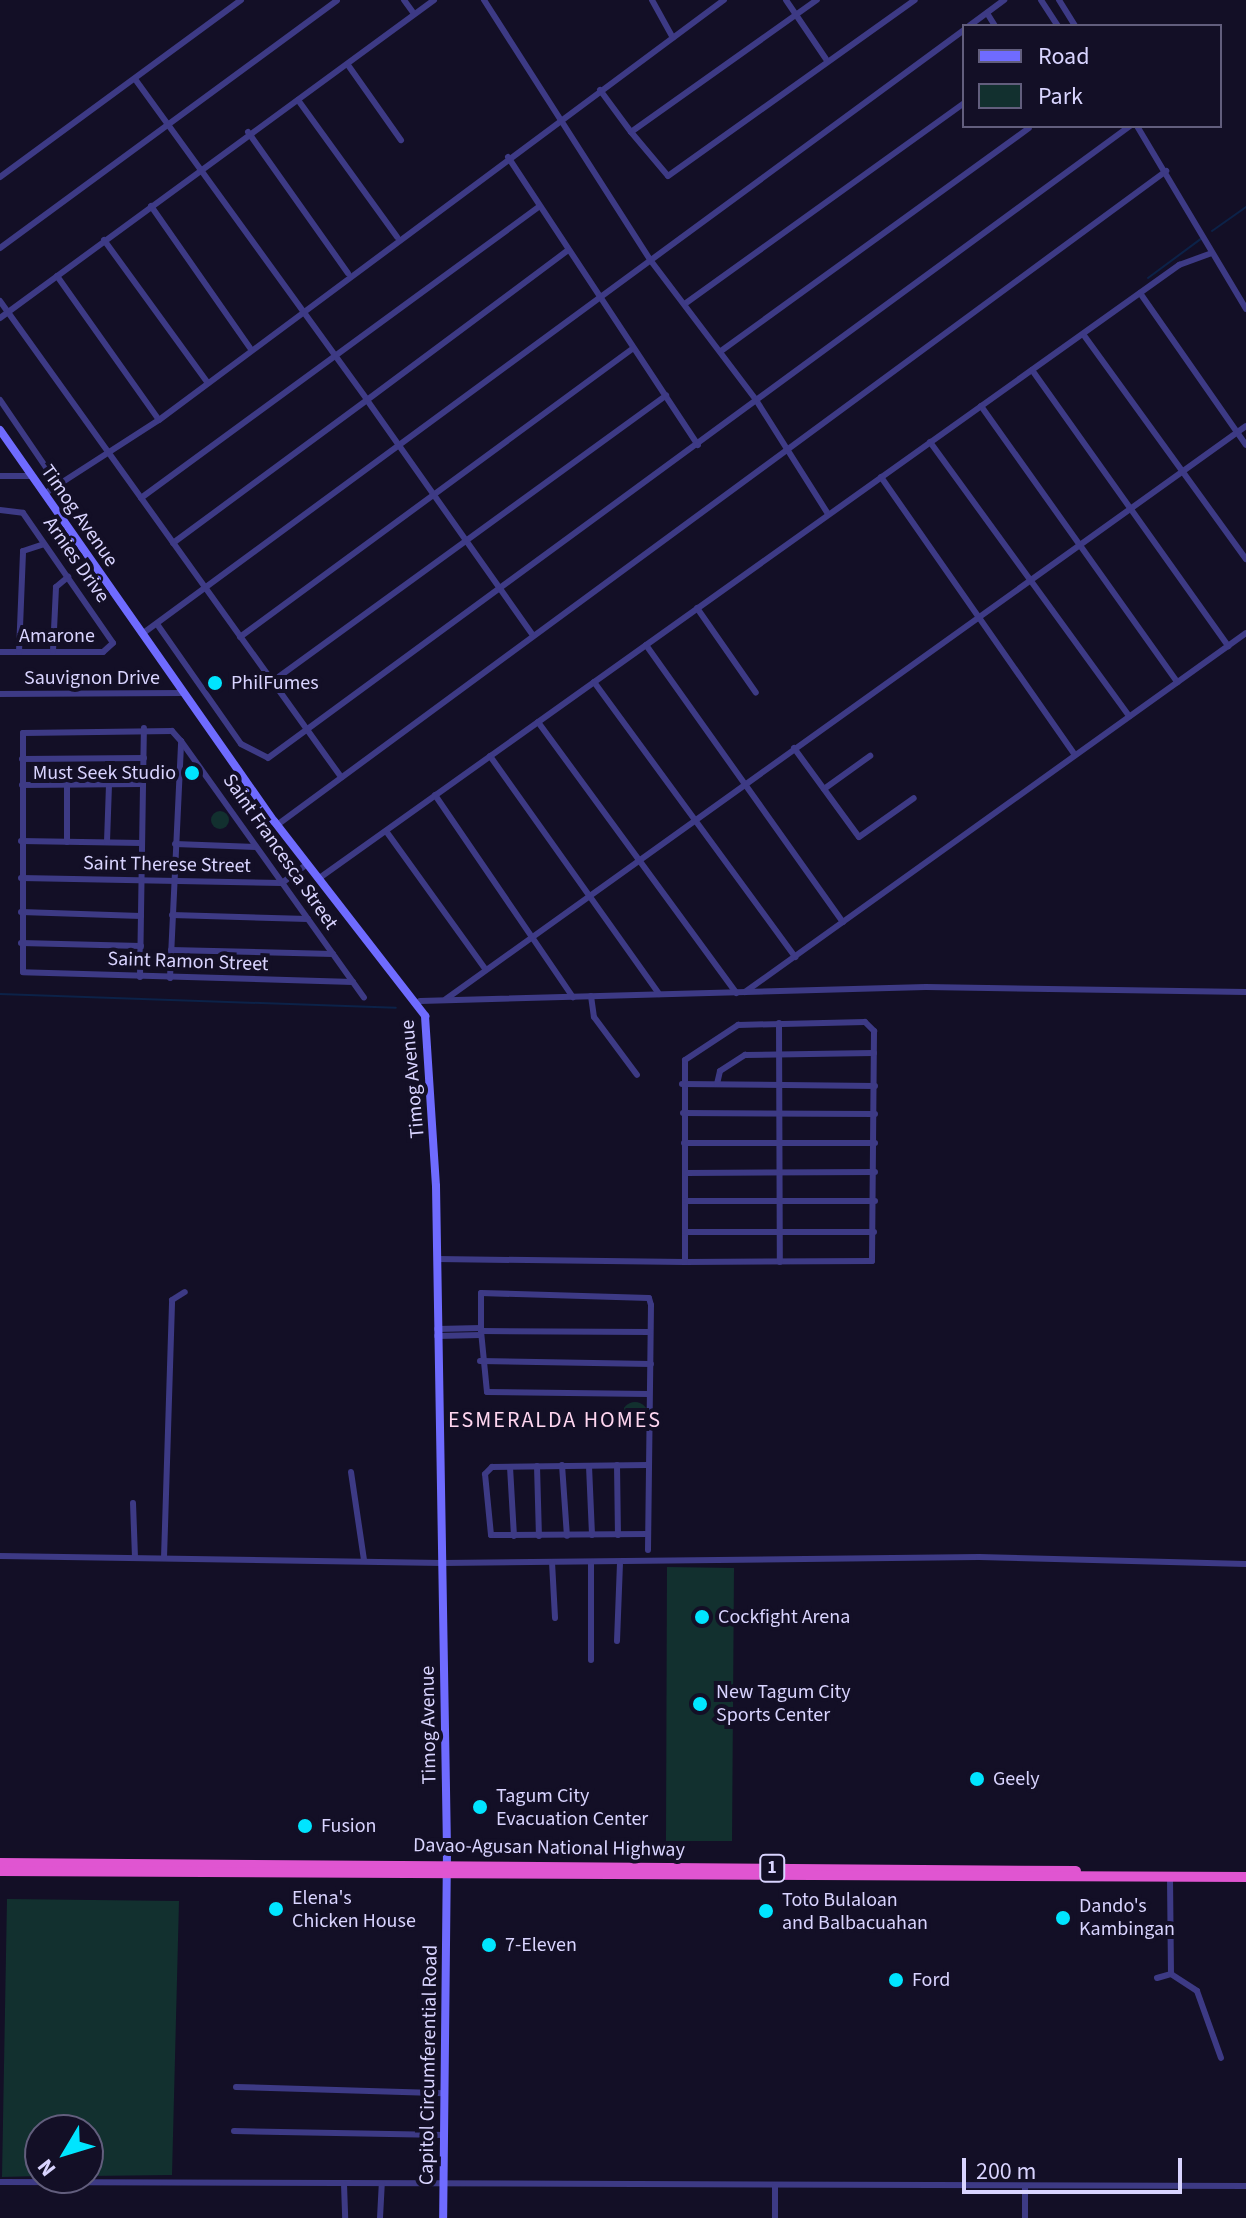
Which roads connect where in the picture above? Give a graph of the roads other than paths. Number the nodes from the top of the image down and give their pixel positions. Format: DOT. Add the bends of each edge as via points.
graph roads {
  1 [pos="241,0"];
  2 [pos="337,0"];
  3 [pos="404,0"];
  4 [pos="434,0"];
  5 [pos="484,0"];
  6 [pos="652,0"];
  7 [pos="723,0"];
  8 [pos="786,0"];
  9 [pos="817,0"];
  10 [pos="915,0"];
  11 [pos="1004,0"];
  12 [pos="1041,0"];
  13 [pos="1059,0"];
  14 [pos="987,13"];
  15 [pos="414,14"];
  16 [pos="796,15"];
  17 [pos="972,24"];
  18 [pos="994,24"];
  19 [pos="1057,24"];
  20 [pos="1074,24"];
  21 [pos="962,31"];
  22 [pos="673,38"];
  23 [pos="826,59"];
  24 [pos="348,65"];
  25 [pos="135,79"];
  26 [pos="600,90"];
  27 [pos="298,100"];
  28 [pos="962,104"];
  29 [pos="561,119"];
  30 [pos="168,123"];
  31 [pos="1029,128"];
  32 [pos="1127,128"];
  33 [pos="1138,128"];
  34 [pos="248,132"];
  35 [pos="631,132"];
  36 [pos="401,140"];
  37 [pos="508,157"];
  38 [pos="202,171"];
  39 [pos="1166,171"];
  40 [pos="0,177"];
  41 [pos="151,206"];
  42 [pos="538,207"];
  43 [pos="397,237"];
  44 [pos="104,240"];
  45 [pos="0,248"];
  46 [pos="568,250"];
  47 [pos="1212,253"];
  48 [pos="651,261"];
  49 [pos="348,273"];
  50 [pos="57,276"];
  51 [pos="1140,293"];
  52 [pos="599,298"];
  53 [pos="0,301"];
  54 [pos="686,303"];
  55 [pos="300,309"];
  56 [pos="1246,309"];
  57 [pos="8,313"];
  58 [pos="0,318"];
  59 [pos="1083,334"];
  60 [pos="250,348"];
  61 [pos="633,348"];
  62 [pos="721,351"];
  63 [pos="335,355"];
  64 [pos="1032,370"];
  65 [pos="208,383"];
  66 [pos="666,395"];
  67 [pos="0,400"];
  68 [pos="367,400"];
  69 [pos="756,400"];
  70 [pos="981,406"];
  71 [pos="159,420"];
  72 [pos="1246,426"];
  73 [pos="0,430"];
  74 [pos="1237,432"];
  75 [pos="930,442"];
  76 [pos="399,445"];
  77 [pos="698,445"];
  78 [pos="1246,445"];
  79 [pos="110,453"];
  80 [pos="785,453"];
  81 [pos="1183,470"];
  82 [pos="0,476"];
  83 [pos="32,476"];
  84 [pos="881,477"];
  85 [pos="58,485"];
  86 [pos="44,494"];
  87 [pos="434,497"];
  88 [pos="141,498"];
  89 [pos="1131,507"];
  90 [pos="0,510"];
  91 [pos="828,514"];
  92 [pos="466,542"];
  93 [pos="173,543"];
  94 [pos="1080,543"];
  95 [pos="44,544"];
  96 [pos="1246,559"];
  97 [pos="68,577"];
  98 [pos="1029,579"];
  99 [pos="205,588"];
  100 [pos="501,589"];
  101 [pos="697,608"];
  102 [pos="978,615"];
  103 [pos="157,624"];
  104 [pos="1246,633"];
  105 [pos="142,634"];
  106 [pos="532,634"];
  107 [pos="240,637"];
  108 [pos="646,645"];
  109 [pos="1228,646"];
  110 [pos="112,647"];
  111 [pos="53,651"];
  112 [pos="0,652"];
  113 [pos="19,652"];
  114 [pos="273,681"];
  115 [pos="594,682"];
  116 [pos="1177,682"];
  117 [pos="184,693"];
  118 [pos="756,693"];
  119 [pos="0,694"];
  120 [pos="1129,716"];
  121 [pos="538,722"];
  122 [pos="144,728"];
  123 [pos="308,729"];
  124 [pos="181,741"];
  125 [pos="794,748"];
  126 [pos="1075,755"];
  127 [pos="490,756"];
  128 [pos="870,756"];
  129 [pos="144,758"];
  130 [pos="22,759"];
  131 [pos="341,777"];
  132 [pos="143,784"];
  133 [pos="743,784"];
  134 [pos="22,785"];
  135 [pos="67,785"];
  136 [pos="109,785"];
  137 [pos="824,789"];
  138 [pos="435,795"];
  139 [pos="914,798"];
  140 [pos="694,820"];
  141 [pos="277,825"];
  142 [pos="386,831"];
  143 [pos="21,841"];
  144 [pos="67,842"];
  145 [pos="107,842"];
  146 [pos="142,843"];
  147 [pos="175,844"];
  148 [pos="256,847"];
  149 [pos="640,859"];
  150 [pos="306,865"];
  151 [pos="21,878"];
  152 [pos="317,880"];
  153 [pos="142,881"];
  154 [pos="173,882"];
  155 [pos="282,883"];
  156 [pos="592,894"];
  157 [pos="21,912"];
  158 [pos="172,915"];
  159 [pos="141,916"];
  160 [pos="308,919"];
  161 [pos="843,922"];
  162 [pos="535,934"];
  163 [pos="21,943"];
  164 [pos="141,946"];
  165 [pos="171,950"];
  166 [pos="333,954"];
  167 [pos="795,957"];
  168 [pos="486,970"];
  169 [pos="140,977"];
  170 [pos="170,978"];
  171 [pos="353,982"];
  172 [pos="1246,992"];
  173 [pos="740,993"];
  174 [pos="659,994"];
  175 [pos="591,996"];
  176 [pos="573,997"];
  177 [pos="364,998"];
  178 [pos="446,999"];
  179 [pos="420,1001"];
  180 [pos="779,1023"];
  181 [pos="874,1053"];
  182 [pos="779,1054"];
  183 [pos="637,1075"];
  184 [pos="682,1084"];
  185 [pos="717,1084"];
  186 [pos="779,1084"];
  187 [pos="875,1086"];
  188 [pos="683,1113"];
  189 [pos="778,1113"];
  190 [pos="875,1114"];
  191 [pos="779,1141"];
  192 [pos="684,1143"];
  193 [pos="875,1143"];
  194 [pos="779,1170"];
  195 [pos="875,1172"];
  196 [pos="686,1173"];
  197 [pos="686,1201"];
  198 [pos="875,1201"];
  199 [pos="780,1202"];
  200 [pos="779,1231"];
  201 [pos="685,1232"];
  202 [pos="874,1232"];
  203 [pos="437,1259"];
  204 [pos="685,1262"];
  205 [pos="780,1262"];
  206 [pos="185,1292"];
  207 [pos="437,1332"];
  208 [pos="481,1332"];
  209 [pos="650,1332"];
  210 [pos="480,1361"];
  211 [pos="651,1364"];
  212 [pos="649,1394"];
  213 [pos="562,1465"];
  214 [pos="617,1465"];
  215 [pos="648,1465"];
  216 [pos="537,1466"];
  217 [pos="589,1466"];
  218 [pos="510,1467"];
  219 [pos="351,1472"];
  220 [pos="133,1503"];
  221 [pos="648,1534"];
  222 [pos="592,1535"];
  223 [pos="618,1535"];
  224 [pos="514,1536"];
  225 [pos="539,1536"];
  226 [pos="567,1536"];
  227 [pos="648,1550"];
  228 [pos="0,1556"];
  229 [pos="135,1558"];
  230 [pos="164,1558"];
  231 [pos="364,1560"];
  232 [pos="552,1562"];
  233 [pos="591,1562"];
  234 [pos="620,1562"];
  235 [pos="442,1563"];
  236 [pos="1246,1564"];
  237 [pos="555,1618"];
  238 [pos="617,1641"];
  239 [pos="591,1660"];
  240 [pos="0,1863"];
  241 [pos="447,1869"];
  242 [pos="311,1870"];
  243 [pos="0,1871"];
  244 [pos="1170,1876"];
  245 [pos="1246,1877"];
  246 [pos="1171,1974"];
  247 [pos="1157,1978"];
  248 [pos="1221,2058"];
  249 [pos="236,2087"];
  250 [pos="444,2093"];
  251 [pos="234,2131"];
  252 [pos="444,2135"];
  253 [pos="0,2182"];
  254 [pos="344,2184"];
  255 [pos="382,2184"];
  256 [pos="444,2184"];
  257 [pos="775,2186"];
  258 [pos="1246,2186"];
  259 [pos="1025,2188"];
  260 [pos="345,2218"];
  261 [pos="380,2218"];
  262 [pos="443,2218"];
  263 [pos="775,2218"];
  264 [pos="1025,2218"];
  1 -- 25 [label="street"];
  2 -- 30 [label="street"];
  3 -- 15 [label="street"];
  4 -- 15 [label="street"];
  5 -- 29 [label="street"];
  6 -- 22 [label="street"];
  7 -- 22 [label="street"];
  8 -- 16 [label="street"];
  9 -- 16 [label="street"];
  10 -- 23 [label="street" via="832,63"];
  11 -- 14 [label="street"];
  12 -- 19 [label="street"];
  13 -- 20 [label="street"];
  14 -- 17 [label="street"];
  14 -- 18 [label="street"];
  15 -- 24 [label="street"];
  16 -- 23 [label="street"];
  16 -- 35 [label="street"];
  21 -- 48 [label="street"];
  22 -- 26 [label="street"];
  23 -- 35 [label="street" via="668,176"];
  24 -- 27 [label="street"];
  24 -- 36 [label="street"];
  25 -- 30 [label="street"];
  25 -- 40 [label="street"];
  26 -- 29 [label="street"];
  26 -- 35 [label="street"];
  27 -- 34 [label="street"];
  27 -- 43 [label="street"];
  28 -- 54 [label="street"];
  29 -- 37 [label="street"];
  29 -- 48 [label="street"];
  30 -- 38 [label="street"];
  30 -- 45 [label="street"];
  31 -- 62 [label="street"];
  32 -- 69 [label="street"];
  33 -- 39 [label="street"];
  34 -- 38 [label="street"];
  34 -- 49 [label="street"];
  37 -- 42 [label="street"];
  37 -- 43 [label="street"];
  38 -- 41 [label="street"];
  38 -- 55 [label="street"];
  39 -- 47 [label="street"];
  39 -- 80 [label="street"];
  41 -- 44 [label="street"];
  41 -- 60 [label="street"];
  42 -- 46 [label="street"];
  42 -- 63 [label="street"];
  43 -- 49 [label="street"];
  44 -- 50 [label="street"];
  44 -- 65 [label="street"];
  46 -- 52 [label="street"];
  46 -- 68 [label="street"];
  47 -- 51 [label="street"];
  47 -- 56 [label="street"];
  48 -- 52 [label="street"];
  48 -- 54 [label="street"];
  49 -- 55 [label="street"];
  50 -- 57 [label="street"];
  50 -- 71 [label="street"];
  51 -- 59 [label="street"];
  51 -- 74 [label="street"];
  52 -- 61 [label="street"];
  52 -- 76 [label="street"];
  53 -- 57 [label="street"];
  54 -- 62 [label="street"];
  55 -- 60 [label="street"];
  55 -- 63 [label="street"];
  57 -- 58 [label="street"];
  57 -- 79 [label="street"];
  59 -- 64 [label="street"];
  59 -- 81 [label="street"];
  60 -- 65 [label="street"];
  61 -- 66 [label="street"];
  61 -- 87 [label="street"];
  62 -- 69 [label="street"];
  63 -- 68 [label="street"];
  63 -- 88 [label="street"];
  64 -- 70 [label="street"];
  64 -- 89 [label="street"];
  65 -- 71 [label="street"];
  66 -- 77 [label="street"];
  66 -- 92 [label="street"];
  67 -- 85 [label="street"];
  68 -- 76 [label="street"];
  68 -- 93 [label="street"];
  69 -- 77 [label="street"];
  69 -- 80 [label="street"];
  70 -- 75 [label="street"];
  70 -- 94 [label="street"];
  71 -- 79 [label="street"];
  72 -- 74 [label="street"];
  73 -- 83 [label="main road, Timog Avenue"];
  74 -- 78 [label="street"];
  74 -- 81 [label="street"];
  75 -- 84 [label="street"];
  75 -- 98 [label="street"];
  76 -- 87 [label="street"];
  76 -- 99 [label="street"];
  77 -- 100 [label="street"];
  79 -- 85 [label="street"];
  79 -- 88 [label="street"];
  80 -- 91 [label="street"];
  80 -- 106 [label="street"];
  81 -- 89 [label="street"];
  81 -- 96 [label="street"];
  82 -- 83 [label="street"];
  83 -- 86 [label="main road, Timog Avenue"];
  84 -- 91 [label="street"];
  84 -- 102 [label="street"];
  85 -- 86 [label="street"];
  86 -- 105 [label="main road, Timog Avenue"];
  87 -- 92 [label="street"];
  87 -- 107 [label="street"];
  88 -- 93 [label="street"];
  89 -- 94 [label="street"];
  89 -- 109 [label="street"];
  90 -- 95 [label="street, Arnies Drive" via="20,510"];
  91 -- 101 [label="street"];
  92 -- 100 [label="street"];
  92 -- 114 [label="street"];
  93 -- 99 [label="street"];
  94 -- 98 [label="street"];
  94 -- 116 [label="street"];
  95 -- 97 [label="street, Arnies Drive"];
  95 -- 113 [label="street" via="23,551"];
  97 -- 110 [label="street, Arnies Drive"];
  97 -- 111 [label="street" via="56,587"];
  98 -- 102 [label="street"];
  98 -- 120 [label="street"];
  99 -- 103 [label="street"];
  99 -- 107 [label="street"];
  100 -- 106 [label="street"];
  100 -- 123 [label="street"];
  101 -- 108 [label="street"];
  101 -- 118 [label="street"];
  102 -- 125 [label="street"];
  102 -- 126 [label="street"];
  103 -- 105 [label="street"];
  103 -- 123 [label="street" via="254,756 268,758"];
  104 -- 109 [label="street"];
  105 -- 117 [label="main road, Timog Avenue"];
  106 -- 131 [label="street"];
  107 -- 114 [label="street"];
  108 -- 115 [label="street"];
  108 -- 133 [label="street"];
  109 -- 116 [label="street"];
  110 -- 111 [label="street, Amarone"];
  111 -- 113 [label="street, Amarone"];
  112 -- 113 [label="street, Amarone"];
  114 -- 123 [label="street"];
  115 -- 121 [label="street"];
  115 -- 140 [label="street"];
  116 -- 120 [label="street"];
  117 -- 119 [label="street, Sauvignon Drive"];
  117 -- 141 [label="main road, Timog Avenue"];
  120 -- 126 [label="street"];
  121 -- 127 [label="street"];
  121 -- 149 [label="street"];
  122 -- 124 [label="street, Saint Francesca Street" via="167,728"];
  122 -- 129 [label="street"];
  122 -- 130 [label="street" via="27,729"];
  123 -- 131 [label="street"];
  124 -- 147 [label="street"];
  124 -- 148 [label="street, Saint Francesca Street"];
  125 -- 133 [label="street"];
  125 -- 137 [label="street"];
  126 -- 161 [label="street"];
  127 -- 138 [label="street"];
  127 -- 156 [label="street"];
  128 -- 137 [label="street"];
  129 -- 130 [label="street"];
  129 -- 132 [label="street"];
  130 -- 134 [label="street"];
  131 -- 141 [label="street"];
  132 -- 136 [label="street"];
  132 -- 146 [label="street"];
  133 -- 140 [label="street"];
  133 -- 161 [label="street"];
  134 -- 135 [label="street"];
  134 -- 143 [label="street"];
  135 -- 136 [label="street"];
  135 -- 144 [label="street"];
  136 -- 145 [label="street"];
  137 -- 139 [label="street" via="859,837"];
  138 -- 142 [label="street"];
  138 -- 162 [label="street"];
  140 -- 149 [label="street"];
  140 -- 167 [label="street"];
  141 -- 150 [label="main road, Timog Avenue"];
  142 -- 152 [label="street"];
  142 -- 168 [label="street"];
  143 -- 144 [label="street"];
  143 -- 151 [label="street"];
  144 -- 145 [label="street"];
  145 -- 146 [label="street"];
  146 -- 153 [label="street"];
  147 -- 148 [label="street"];
  147 -- 154 [label="street"];
  148 -- 155 [label="street, Saint Francesca Street"];
  149 -- 156 [label="street"];
  149 -- 173 [label="street"];
  150 -- 152 [label="main road, Timog Avenue"];
  150 -- 155 [label="street"];
  151 -- 153 [label="street, Saint Therese Street"];
  151 -- 157 [label="street"];
  152 -- 179 [label="main road, Timog Avenue" via="372,955"];
  153 -- 154 [label="street, Saint Therese Street"];
  153 -- 159 [label="street"];
  154 -- 155 [label="street, Saint Therese Street"];
  154 -- 158 [label="street"];
  155 -- 160 [label="street, Saint Francesca Street"];
  156 -- 162 [label="street"];
  156 -- 174 [label="street"];
  157 -- 159 [label="street"];
  157 -- 163 [label="street"];
  158 -- 160 [label="street"];
  158 -- 165 [label="street"];
  159 -- 164 [label="street"];
  160 -- 166 [label="street, Saint Francesca Street"];
  161 -- 167 [label="street"];
  162 -- 168 [label="street"];
  162 -- 176 [label="street"];
  163 -- 164 [label="street"];
  163 -- 169 [label="street, Saint Ramon Street" via="23,972"];
  164 -- 169 [label="street"];
  165 -- 166 [label="street"];
  165 -- 170 [label="street"];
  166 -- 171 [label="street, Saint Francesca Street"];
  167 -- 173 [label="street"];
  168 -- 178 [label="street"];
  169 -- 170 [label="street, Saint Ramon Street"];
  170 -- 171 [label="street, Saint Ramon Street"];
  171 -- 177 [label="street, Saint Francesca Street"];
  172 -- 173 [label="street"];
  173 -- 174 [label="street"];
  174 -- 175 [label="street"];
  175 -- 176 [label="street"];
  175 -- 183 [label="street" via="592,1008"];
  176 -- 178 [label="street"];
  178 -- 179 [label="street"];
  179 -- 203 [label="main road, Timog Avenue" via="432,1065"];
  180 -- 181 [label="street" via="869,1023"];
  180 -- 182 [label="street"];
  180 -- 184 [label="street" via="723,1032 685,1060"];
  181 -- 182 [label="street"];
  181 -- 187 [label="street"];
  182 -- 185 [label="street" via="739,1057 719,1073"];
  182 -- 186 [label="street"];
  184 -- 185 [label="street"];
  184 -- 188 [label="street"];
  185 -- 186 [label="street"];
  186 -- 187 [label="street"];
  186 -- 189 [label="street"];
  187 -- 190 [label="street"];
  188 -- 189 [label="street"];
  188 -- 192 [label="street"];
  189 -- 190 [label="street"];
  189 -- 191 [label="street"];
  190 -- 193 [label="street"];
  191 -- 192 [label="street"];
  191 -- 193 [label="street"];
  191 -- 194 [label="street"];
  192 -- 196 [label="street"];
  193 -- 195 [label="street"];
  194 -- 195 [label="street"];
  194 -- 196 [label="street"];
  194 -- 199 [label="street"];
  195 -- 198 [label="street"];
  196 -- 197 [label="street"];
  197 -- 199 [label="street"];
  197 -- 201 [label="street"];
  198 -- 199 [label="street"];
  198 -- 202 [label="street"];
  199 -- 200 [label="street"];
  200 -- 201 [label="street"];
  200 -- 202 [label="street"];
  200 -- 205 [label="street"];
  201 -- 204 [label="street"];
  202 -- 205 [label="street" via="870,1262"];
  203 -- 204 [label="street"];
  203 -- 207 [label="main road, Timog Avenue"];
  204 -- 205 [label="street"];
  206 -- 230 [label="street" via="172,1300"];
  207 -- 208 [label="street"];
  207 -- 235 [label="main road, Timog Avenue"];
  208 -- 209 [label="street"];
  208 -- 209 [label="street" via="481,1293 489,1288 644,1296"];
  208 -- 210 [label="street"];
  209 -- 211 [label="street"];
  210 -- 211 [label="street"];
  210 -- 212 [label="street" via="487,1392"];
  211 -- 212 [label="street"];
  212 -- 215 [label="street"];
  213 -- 216 [label="street"];
  213 -- 217 [label="street"];
  213 -- 226 [label="street"];
  214 -- 215 [label="street"];
  214 -- 217 [label="street"];
  214 -- 223 [label="street"];
  215 -- 221 [label="street"];
  216 -- 218 [label="street"];
  216 -- 225 [label="street"];
  217 -- 222 [label="street"];
  218 -- 224 [label="street"];
  218 -- 224 [label="street" via="486,1471 487,1529"];
  219 -- 231 [label="street"];
  220 -- 229 [label="street"];
  221 -- 223 [label="street"];
  221 -- 227 [label="street"];
  222 -- 223 [label="street"];
  222 -- 226 [label="street"];
  224 -- 225 [label="street"];
  225 -- 226 [label="street"];
  228 -- 229 [label="street"];
  229 -- 230 [label="street"];
  230 -- 231 [label="street"];
  231 -- 235 [label="street"];
  232 -- 233 [label="street"];
  232 -- 235 [label="street"];
  232 -- 237 [label="street"];
  233 -- 234 [label="street"];
  233 -- 239 [label="street"];
  234 -- 236 [label="street" via="979,1557"];
  234 -- 238 [label="street"];
  235 -- 241 [label="main road, Timog Avenue"];
  240 -- 242 [label="highway, Davao-Agusan National Highway / 1"];
  241 -- 242 [label="highway, Davao-Agusan National Highway / 1"];
  241 -- 244 [label="highway, Davao-Agusan National Highway / 1"];
  241 -- 250 [label="main road, Capitol Circumferential Road"];
  242 -- 243 [label="highway, Davao-Agusan National Highway / 1"];
  244 -- 245 [label="highway, Davao-Agusan National Highway / 1"];
  244 -- 246 [label="street"];
  246 -- 247 [label="street"];
  246 -- 248 [label="street" via="1197,1991"];
  249 -- 250 [label="street"];
  250 -- 252 [label="main road, Capitol Circumferential Road"];
  251 -- 252 [label="street"];
  252 -- 256 [label="main road, Capitol Circumferential Road"];
  253 -- 254 [label="street"];
  254 -- 255 [label="street"];
  254 -- 260 [label="street"];
  255 -- 256 [label="street"];
  255 -- 261 [label="street"];
  256 -- 257 [label="street"];
  256 -- 262 [label="main road, Capitol Circumferential Road"];
  257 -- 259 [label="street"];
  257 -- 263 [label="street"];
  258 -- 259 [label="street"];
  259 -- 264 [label="street"];
}
